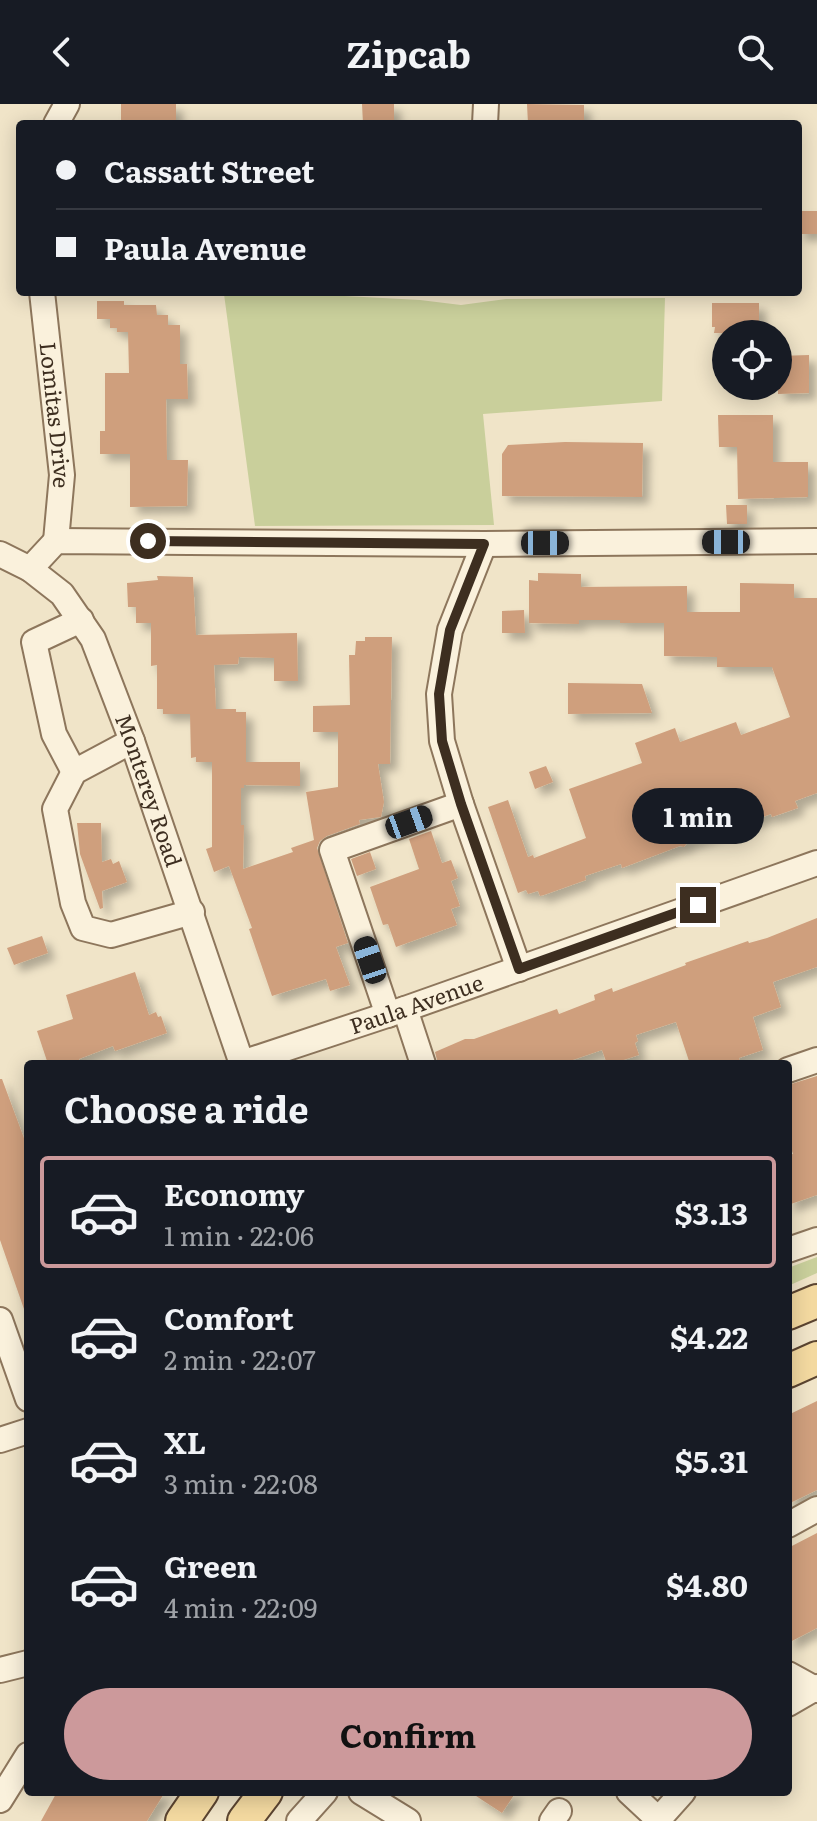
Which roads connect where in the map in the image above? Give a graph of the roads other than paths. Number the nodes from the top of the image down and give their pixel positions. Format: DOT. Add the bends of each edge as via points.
graph roads {
  1 [pos="42,296"];
  2 [pos="56,541"];
  3 [pos="817,541"];
  4 [pos="484,544"];
  5 [pos="0,554"];
  6 [pos="30,569"];
  7 [pos="81,620"];
  8 [pos="132,741"];
  9 [pos="74,772"];
  10 [pos="461,804"];
  11 [pos="817,863"];
  12 [pos="192,912"];
  13 [pos="519,969"];
  14 [pos="397,1012"];
  15 [pos="241,1060"];
  16 [pos="254,1060"];
  17 [pos="421,1060"];
  18 [pos="817,1060"];
  19 [pos="792,1069"];
  20 [pos="817,1240"];
  21 [pos="792,1249"];
  22 [pos="817,1301"];
  23 [pos="792,1311"];
  24 [pos="0,1320"];
  25 [pos="817,1358"];
  26 [pos="792,1369"];
  27 [pos="24,1388"];
  28 [pos="24,1432"];
  29 [pos="0,1440"];
  30 [pos="817,1509"];
  31 [pos="792,1523"];
  32 [pos="24,1664"];
  33 [pos="0,1670"];
  34 [pos="792,1676"];
  35 [pos="816,1688"];
  36 [pos="792,1702"];
  37 [pos="24,1761"];
  38 [pos="199,1796"];
  39 [pos="263,1796"];
  40 [pos="321,1796"];
  41 [pos="367,1796"];
  42 [pos="633,1796"];
  43 [pos="679,1796"];
  44 [pos="0,1800"];
  45 [pos="657,1820"];
  46 [pos="182,1821"];
  47 [pos="244,1821"];
  48 [pos="299,1821"];
  49 [pos="408,1821"];
  1 -- 2 [label="street, Lomitas Drive" via="62,475"];
  2 -- 4 [label="street"];
  2 -- 6 [label="street"];
  3 -- 4 [label="street"];
  4 -- 10 [label="street" via="450,630 439,694 442,741"];
  5 -- 6 [label="street, Monterey Road"];
  6 -- 7 [label="street, Monterey Road" via="62,594"];
  7 -- 8 [label="street, Monterey Road"];
  7 -- 9 [label="street" via="34,642 54,734"];
  8 -- 9 [label="street"];
  8 -- 12 [label="street, Monterey Road"];
  9 -- 12 [label="street" via="55,809 73,903 83,928 111,935"];
  10 -- 13 [label="street"];
  10 -- 14 [label="street" via="332,850"];
  11 -- 13 [label="street, Paula Avenue"];
  12 -- 15 [label="street, Monterey Road"];
  13 -- 14 [label="street, Paula Avenue"];
  14 -- 16 [label="street, Paula Avenue"];
  14 -- 17 [label="street"];
  18 -- 19 [label="street"];
  20 -- 21 [label="street"];
  22 -- 23 [label="main road"];
  24 -- 27 [label="street"];
  25 -- 26 [label="main road"];
  28 -- 29 [label="street"];
  30 -- 31 [label="street"];
  32 -- 33 [label="street"];
  34 -- 35 [label="street"];
  35 -- 36 [label="street"];
  37 -- 44 [label="street"];
  38 -- 46 [label="main road"];
  39 -- 47 [label="main road"];
  40 -- 48 [label="street"];
  41 -- 49 [label="street"];
  42 -- 45 [label="street"];
  43 -- 45 [label="street"];
}
